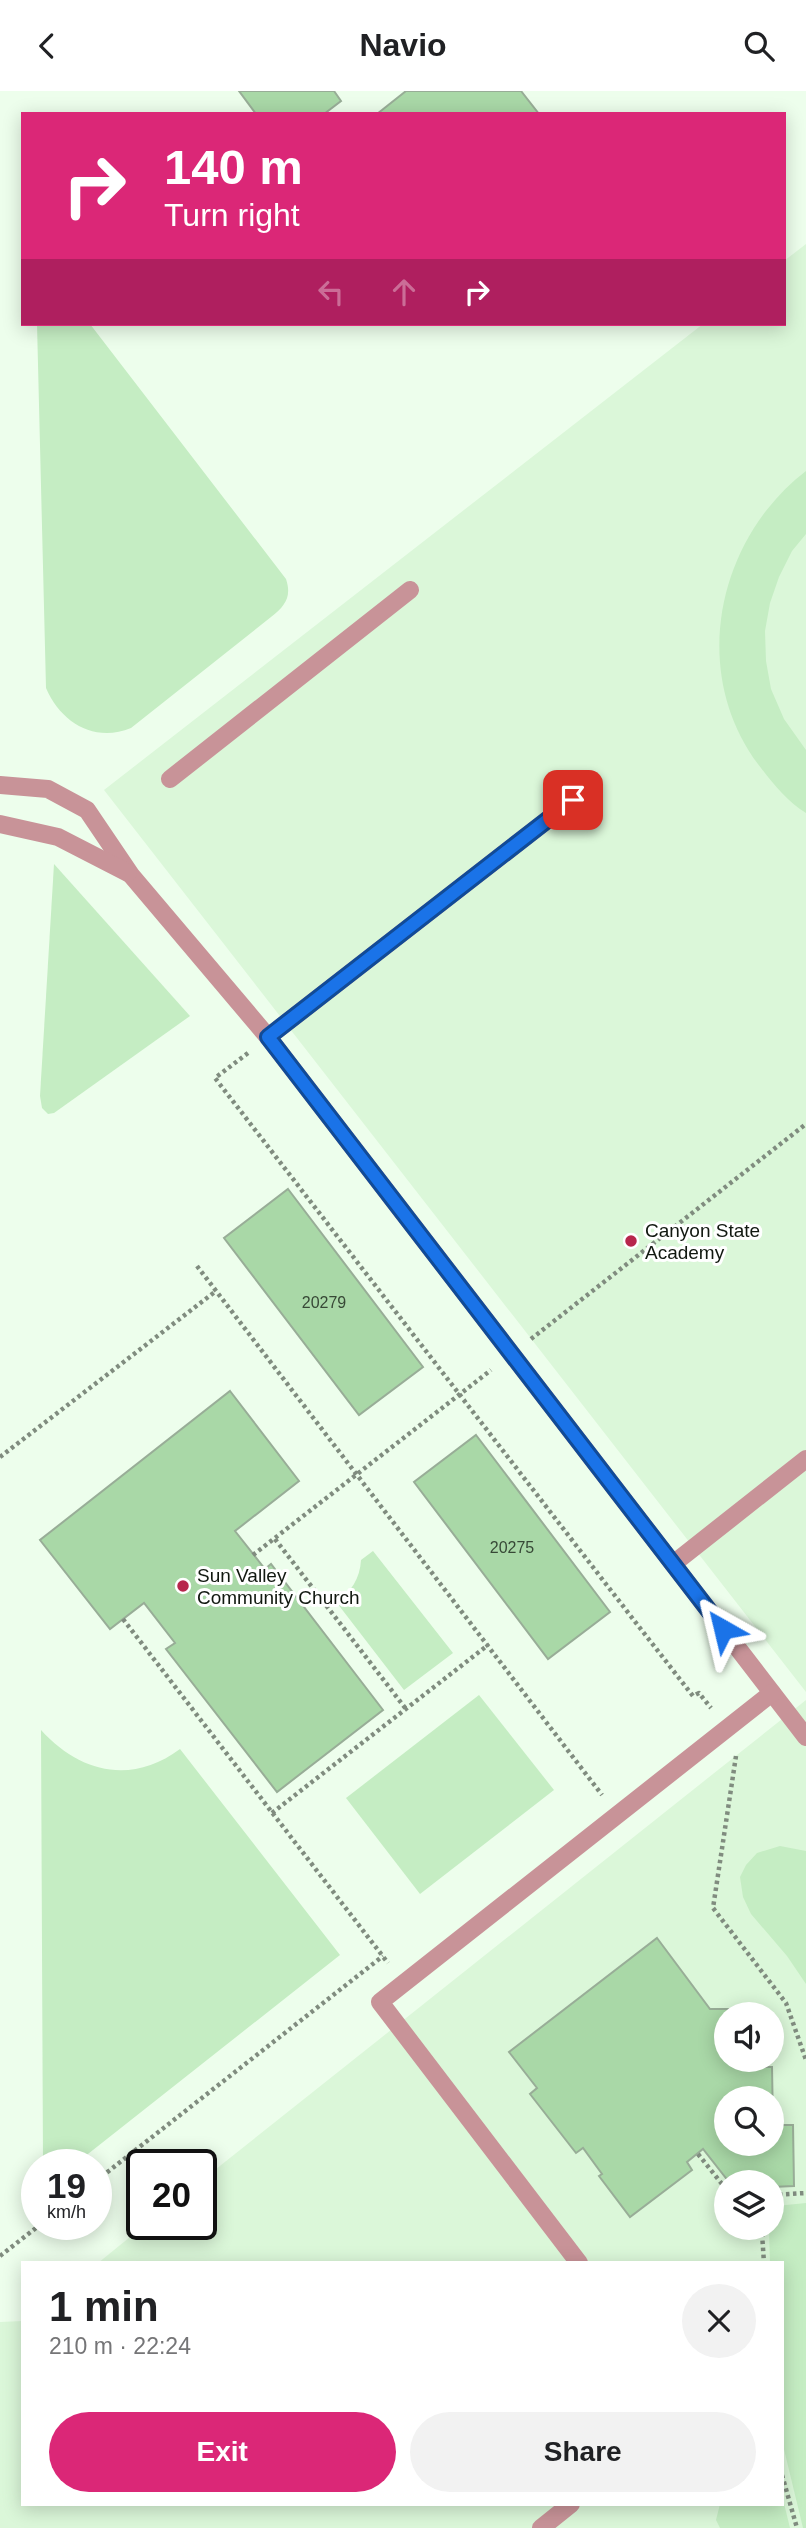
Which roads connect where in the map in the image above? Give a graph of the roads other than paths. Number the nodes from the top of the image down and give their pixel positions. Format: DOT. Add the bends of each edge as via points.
graph roads {
  1 [pos="410,590"];
  2 [pos="170,779"];
  3 [pos="0,785"];
  4 [pos="573,800"];
  5 [pos="0,824"];
  6 [pos="131,875"];
  7 [pos="268,1037"];
  8 [pos="806,1459"];
  9 [pos="673,1564"];
  10 [pos="772,1693"];
  11 [pos="806,1737"];
  12 [pos="577,2261"];
  13 [pos="568,2506"];
  14 [pos="541,2528"];
  1 -- 2 [label="lane"];
  3 -- 6 [label="lane" via="48,789 87,810"];
  4 -- 7 [label="lane"];
  5 -- 6 [label="lane" via="58,837"];
  6 -- 7 [label="lane"];
  7 -- 9 [label="lane"];
  8 -- 9 [label="lane"];
  9 -- 10 [label="lane"];
  10 -- 11 [label="lane"];
  10 -- 12 [label="lane" via="380,2002"];
  13 -- 14 [label="lane"];
}
